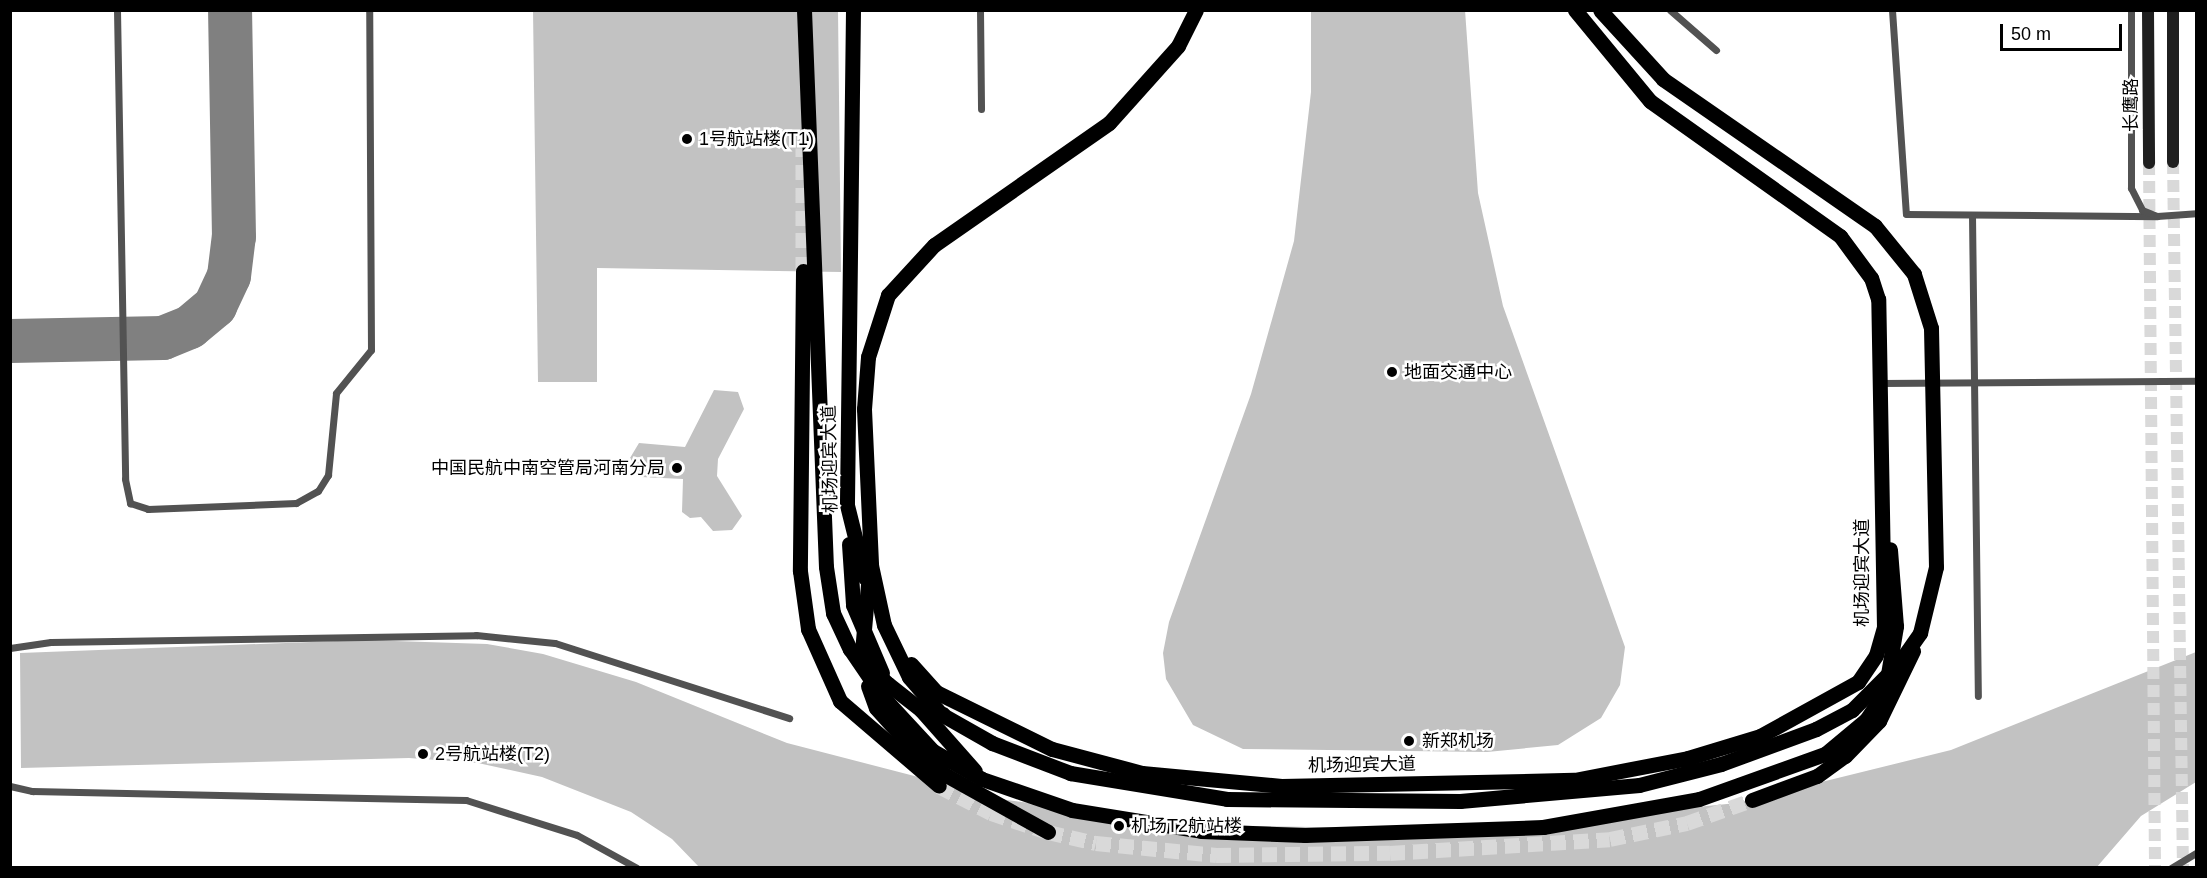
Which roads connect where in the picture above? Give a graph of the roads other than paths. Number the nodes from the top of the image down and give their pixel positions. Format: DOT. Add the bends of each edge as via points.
graph roads {
  1 [pos="117,10"];
  2 [pos="369,10"];
  3 [pos="804,10"];
  4 [pos="853,10"];
  5 [pos="980,10"];
  6 [pos="1196,10"];
  7 [pos="1575,10"];
  8 [pos="1600,10"];
  9 [pos="1670,10"];
  10 [pos="1892,10"];
  11 [pos="2131,10"];
  12 [pos="2148,10"];
  13 [pos="2173,10"];
  14 [pos="1716,50"];
  15 [pos="981,109"];
  16 [pos="2173,162"];
  17 [pos="2149,163"];
  18 [pos="2196,213"];
  19 [pos="1972,215"];
  20 [pos="2157,216"];
  21 [pos="802,271"];
  22 [pos="2196,381"];
  23 [pos="1974,382"];
  24 [pos="1880,383"];
  25 [pos="847,505"];
  26 [pos="1882,506"];
  27 [pos="871,565"];
  28 [pos="1920,633"];
  29 [pos="10,648"];
  30 [pos="850,649"];
  31 [pos="888,684"];
  32 [pos="1978,696"];
  33 [pos="921,710"];
  34 [pos="789,718"];
  35 [pos="993,722"];
  36 [pos="982,779"];
  37 [pos="10,786"];
  38 [pos="939,786"];
  39 [pos="1752,800"];
  40 [pos="1048,832"];
  41 [pos="2196,852"];
  42 [pos="637,867"];
  43 [pos="2171,867"];
  1 -- 2 [label="lane" via="125,486 130,502 148,509 296,503 318,491 328,475 336,393 371,350"];
  3 -- 30 [label="main road" via="825,567 833,613"];
  4 -- 25 [label="main road, 机场迎宾大道"];
  5 -- 15 [label="lane"];
  6 -- 27 [label="main road" via="1178,45 1109,123 934,245 888,295 867,357 864,409"];
  7 -- 24 [label="main road, 机场迎宾大道" via="1650,101 1840,236 1871,278 1878,299"];
  8 -- 28 [label="main road" via="1663,79 1875,226 1914,274 1931,328 1936,555"];
  9 -- 14 [label="lane"];
  10 -- 19 [label="lane" via="1906,214"];
  11 -- 20 [label="lane" via="2131,188 2142,210"];
  12 -- 17 [label="street, 长鹰路"];
  13 -- 16 [label="street"];
  18 -- 20 [label="lane"];
  19 -- 20 [label="lane"];
  19 -- 23 [label="lane"];
  21 -- 38 [label="main road" via="800,571 808,629 840,701"];
  22 -- 23 [label="lane"];
  23 -- 24 [label="lane"];
  23 -- 32 [label="lane"];
  24 -- 26 [label="main road, 机场迎宾大道"];
  25 -- 31 [label="main road" via="853,605"];
  25 -- 35 [label="main road, 机场迎宾大道" via="872,607 898,649 936,692"];
  26 -- 35 [label="main road, 机场迎宾大道" via="1884,627 1876,655 1857,682 1822,706 1760,736 1688,758 1574,780 1281,786 1142,773 1052,749"];
  26 -- 36 [label="main road" via="1896,626 1886,692 1866,720 1825,754 1699,799 1543,828 1305,835 1131,822 1072,810"];
  27 -- 28 [label="main road" via="884,625 909,677 941,714 992,743 1070,773 1227,799 1460,801 1552,796 1649,782 1773,747 1852,710 1899,663"];
  27 -- 40 [label="main road" via="859,634 861,669 876,708 944,774"];
  28 -- 39 [label="main road" via="1905,677 1866,736 1817,776"];
  29 -- 34 [label="lane" via="51,642 476,635 555,643"];
  30 -- 31 [label="main road"];
  30 -- 36 [label="main road" via="882,696 933,751"];
  31 -- 33 [label="main road"];
  33 -- 35 [label="main road"];
  33 -- 36 [label="main road"];
  37 -- 42 [label="lane" via="32,791 466,800 578,835"];
  41 -- 43 [label="lane"];
}
